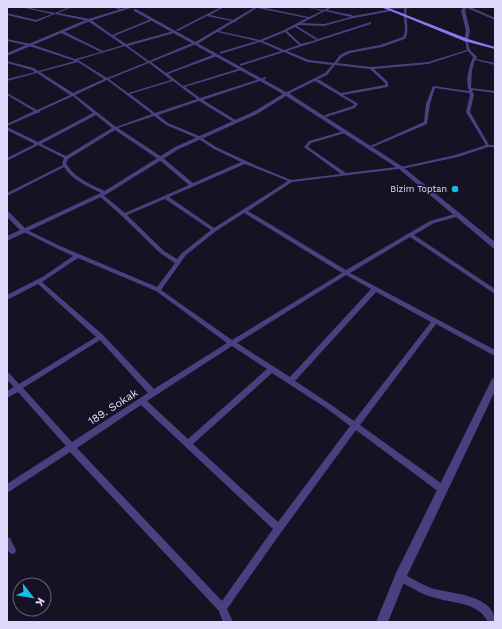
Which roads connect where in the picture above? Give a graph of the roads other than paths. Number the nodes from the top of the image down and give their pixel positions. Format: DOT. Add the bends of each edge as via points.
graph roads {
  1 [pos="71,7"];
  2 [pos="223,7"];
  3 [pos="306,7"];
  4 [pos="331,7"];
  5 [pos="384,7"];
  6 [pos="406,7"];
  7 [pos="439,7"];
  8 [pos="466,7"];
  9 [pos="29,8"];
  10 [pos="133,8"];
  11 [pos="21,9"];
  12 [pos="114,9"];
  13 [pos="322,10"];
  14 [pos="391,10"];
  15 [pos="16,13"];
  16 [pos="55,14"];
  17 [pos="8,15"];
  18 [pos="207,15"];
  19 [pos="403,15"];
  20 [pos="357,17"];
  21 [pos="309,18"];
  22 [pos="495,19"];
  23 [pos="89,20"];
  24 [pos="150,20"];
  25 [pos="235,21"];
  26 [pos="297,25"];
  27 [pos="175,31"];
  28 [pos="217,31"];
  29 [pos="286,31"];
  30 [pos="62,32"];
  31 [pos="111,36"];
  32 [pos="7,40"];
  33 [pos="318,40"];
  34 [pos="466,40"];
  35 [pos="260,41"];
  36 [pos="196,43"];
  37 [pos="30,45"];
  38 [pos="125,45"];
  39 [pos="300,45"];
  40 [pos="381,46"];
  41 [pos="495,48"];
  42 [pos="387,49"];
  43 [pos="469,50"];
  44 [pos="102,51"];
  45 [pos="281,51"];
  46 [pos="218,54"];
  47 [pos="7,55"];
  48 [pos="76,60"];
  49 [pos="474,60"];
  50 [pos="148,61"];
  51 [pos="7,62"];
  52 [pos="335,64"];
  53 [pos="495,64"];
  54 [pos="241,67"];
  55 [pos="371,68"];
  56 [pos="37,71"];
  57 [pos="166,74"];
  58 [pos="107,79"];
  59 [pos="263,79"];
  60 [pos="316,79"];
  61 [pos="7,80"];
  62 [pos="173,80"];
  63 [pos="183,87"];
  64 [pos="470,90"];
  65 [pos="495,92"];
  66 [pos="288,93"];
  67 [pos="7,94"];
  68 [pos="72,94"];
  69 [pos="127,94"];
  70 [pos="341,94"];
  71 [pos="13,97"];
  72 [pos="7,100"];
  73 [pos="200,100"];
  74 [pos="38,112"];
  75 [pos="96,114"];
  76 [pos="156,116"];
  77 [pos="326,116"];
  78 [pos="236,122"];
  79 [pos="7,125"];
  80 [pos="7,128"];
  81 [pos="115,128"];
  82 [pos="344,132"];
  83 [pos="198,137"];
  84 [pos="38,143"];
  85 [pos="372,146"];
  86 [pos="488,146"];
  87 [pos="495,146"];
  88 [pos="66,158"];
  89 [pos="160,158"];
  90 [pos="7,160"];
  91 [pos="245,162"];
  92 [pos="65,165"];
  93 [pos="403,168"];
  94 [pos="345,174"];
  95 [pos="292,181"];
  96 [pos="192,185"];
  97 [pos="103,194"];
  98 [pos="7,195"];
  99 [pos="165,197"];
  100 [pos="245,211"];
  101 [pos="7,213"];
  102 [pos="124,215"];
  103 [pos="458,216"];
  104 [pos="23,230"];
  105 [pos="214,230"];
  106 [pos="411,235"];
  107 [pos="7,238"];
  108 [pos="495,241"];
  109 [pos="495,246"];
  110 [pos="78,255"];
  111 [pos="178,262"];
  112 [pos="346,273"];
  113 [pos="38,281"];
  114 [pos="375,289"];
  115 [pos="158,290"];
  116 [pos="495,292"];
  117 [pos="7,298"];
  118 [pos="435,321"];
  119 [pos="101,337"];
  120 [pos="232,343"];
  121 [pos="495,353"];
  122 [pos="272,369"];
  123 [pos="7,375"];
  124 [pos="291,381"];
  125 [pos="495,382"];
  126 [pos="19,389"];
  127 [pos="153,394"];
  128 [pos="7,395"];
  129 [pos="142,401"];
  130 [pos="354,425"];
  131 [pos="188,443"];
  132 [pos="71,448"];
  133 [pos="7,489"];
  134 [pos="442,489"];
  135 [pos="278,528"];
  136 [pos="7,540"];
  137 [pos="12,550"];
  138 [pos="400,577"];
  139 [pos="222,608"];
  140 [pos="228,622"];
  141 [pos="382,622"];
  142 [pos="493,622"];
  1 -- 16 [label="street"];
  2 -- 18 [label="street"];
  3 -- 13 [label="street"];
  4 -- 13 [label="street"];
  5 -- 6 [label="street"];
  5 -- 14 [label="main road"];
  6 -- 7 [label="street"];
  6 -- 19 [label="street"];
  8 -- 22 [label="street"];
  8 -- 34 [label="street" via="463,10 468,31"];
  9 -- 11 [label="street"];
  9 -- 16 [label="street"];
  10 -- 12 [label="street"];
  10 -- 12 [label="street"];
  10 -- 24 [label="street"];
  10 -- 27 [label="street" via="142,9"];
  12 -- 23 [label="street"];
  13 -- 20 [label="street"];
  13 -- 21 [label="street"];
  14 -- 19 [label="main road"];
  14 -- 20 [label="street"];
  15 -- 17 [label="street"];
  16 -- 17 [label="street" via="36,21"];
  16 -- 23 [label="street"];
  18 -- 25 [label="street"];
  18 -- 27 [label="street"];
  19 -- 34 [label="main road"];
  19 -- 40 [label="street" via="406,37"];
  20 -- 26 [label="street" via="324,25"];
  20 -- 33 [label="street" via="370,23"];
  21 -- 25 [label="street" via="257,7"];
  21 -- 26 [label="street"];
  23 -- 30 [label="street"];
  23 -- 31 [label="street"];
  24 -- 27 [label="street"];
  24 -- 31 [label="street"];
  25 -- 28 [label="street"];
  26 -- 29 [label="street"];
  26 -- 33 [label="street"];
  27 -- 36 [label="street"];
  27 -- 38 [label="street"];
  28 -- 35 [label="street"];
  28 -- 36 [label="street"];
  29 -- 35 [label="street"];
  29 -- 39 [label="street"];
  30 -- 37 [label="street"];
  30 -- 44 [label="street"];
  31 -- 38 [label="street"];
  32 -- 37 [label="street"];
  33 -- 39 [label="street"];
  34 -- 41 [label="main road"];
  34 -- 43 [label="street"];
  35 -- 45 [label="street"];
  35 -- 46 [label="street"];
  36 -- 46 [label="street"];
  36 -- 50 [label="street"];
  37 -- 47 [label="street"];
  37 -- 48 [label="street"];
  38 -- 44 [label="street"];
  38 -- 50 [label="street"];
  39 -- 45 [label="street"];
  40 -- 42 [label="street"];
  40 -- 52 [label="street" via="349,52 341,56"];
  43 -- 49 [label="street" via="475,57"];
  43 -- 55 [label="street" via="428,63"];
  44 -- 48 [label="street"];
  45 -- 52 [label="street" via="308,62"];
  45 -- 54 [label="street"];
  46 -- 54 [label="street"];
  46 -- 57 [label="street"];
  48 -- 56 [label="street"];
  48 -- 58 [label="street"];
  49 -- 53 [label="street"];
  49 -- 64 [label="street" via="470,70"];
  50 -- 57 [label="street"];
  50 -- 58 [label="street"];
  51 -- 56 [label="street"];
  52 -- 55 [label="street"];
  52 -- 60 [label="street" via="326,74"];
  54 -- 59 [label="street"];
  54 -- 63 [label="street"];
  55 -- 70 [label="street" via="387,86"];
  56 -- 61 [label="street"];
  56 -- 68 [label="street"];
  57 -- 62 [label="street"];
  58 -- 68 [label="street"];
  58 -- 69 [label="street"];
  59 -- 66 [label="street"];
  59 -- 73 [label="street"];
  60 -- 66 [label="street"];
  60 -- 70 [label="street"];
  62 -- 63 [label="street"];
  62 -- 69 [label="street"];
  63 -- 73 [label="street"];
  64 -- 65 [label="street"];
  64 -- 85 [label="street" via="434,87 428,104 426,123"];
  64 -- 86 [label="street" via="472,95 468,112"];
  66 -- 77 [label="street"];
  66 -- 78 [label="street"];
  66 -- 82 [label="street"];
  67 -- 71 [label="street"];
  68 -- 74 [label="street"];
  68 -- 75 [label="street"];
  69 -- 76 [label="street"];
  70 -- 77 [label="street" via="356,105"];
  71 -- 72 [label="street"];
  71 -- 74 [label="street"];
  73 -- 76 [label="street"];
  73 -- 78 [label="street"];
  74 -- 79 [label="street"];
  75 -- 81 [label="street"];
  75 -- 84 [label="street"];
  76 -- 81 [label="street"];
  76 -- 83 [label="street"];
  77 -- 85 [label="street"];
  78 -- 83 [label="street"];
  80 -- 84 [label="street"];
  81 -- 88 [label="street"];
  81 -- 89 [label="street"];
  82 -- 93 [label="street"];
  82 -- 94 [label="street" via="310,142 306,147"];
  83 -- 89 [label="street"];
  83 -- 91 [label="street"];
  84 -- 88 [label="street"];
  84 -- 90 [label="street"];
  85 -- 93 [label="street"];
  86 -- 87 [label="street"];
  86 -- 93 [label="street"];
  88 -- 92 [label="street"];
  89 -- 96 [label="street"];
  89 -- 97 [label="street"];
  91 -- 95 [label="street"];
  91 -- 96 [label="street"];
  92 -- 97 [label="street"];
  92 -- 98 [label="street"];
  93 -- 94 [label="street"];
  93 -- 103 [label="street"];
  93 -- 108 [label="street"];
  94 -- 95 [label="street"];
  95 -- 100 [label="street"];
  96 -- 99 [label="street"];
  97 -- 102 [label="street"];
  97 -- 104 [label="street"];
  99 -- 102 [label="street"];
  99 -- 105 [label="street"];
  100 -- 105 [label="street"];
  100 -- 112 [label="street"];
  101 -- 104 [label="street"];
  102 -- 111 [label="street" via="162,252"];
  103 -- 106 [label="street, 189. Sokak" via="432,222"];
  103 -- 109 [label="street"];
  104 -- 107 [label="street"];
  104 -- 110 [label="street"];
  105 -- 111 [label="street"];
  106 -- 112 [label="street, 189. Sokak"];
  106 -- 116 [label="street"];
  110 -- 113 [label="street"];
  110 -- 115 [label="street"];
  111 -- 115 [label="street"];
  112 -- 114 [label="street"];
  112 -- 120 [label="street, 189. Sokak"];
  113 -- 117 [label="street"];
  113 -- 119 [label="street"];
  114 -- 118 [label="street"];
  114 -- 124 [label="street"];
  115 -- 120 [label="street"];
  118 -- 121 [label="street"];
  118 -- 130 [label="street"];
  119 -- 126 [label="street"];
  119 -- 127 [label="street"];
  120 -- 122 [label="street"];
  120 -- 127 [label="street, 189. Sokak"];
  122 -- 124 [label="street"];
  122 -- 131 [label="street"];
  123 -- 126 [label="street"];
  124 -- 130 [label="street"];
  125 -- 134 [label="street"];
  126 -- 128 [label="street"];
  126 -- 132 [label="street"];
  127 -- 129 [label="street, 189. Sokak"];
  129 -- 131 [label="street"];
  129 -- 132 [label="street, 189. Sokak"];
  130 -- 134 [label="street"];
  130 -- 135 [label="street"];
  131 -- 135 [label="street"];
  132 -- 133 [label="street, 189. Sokak"];
  132 -- 139 [label="street"];
  134 -- 138 [label="street"];
  135 -- 139 [label="street"];
  136 -- 137 [label="street"];
  138 -- 141 [label="street"];
  138 -- 142 [label="street" via="430,592 474,602 484,609"];
  139 -- 140 [label="street"];
}
